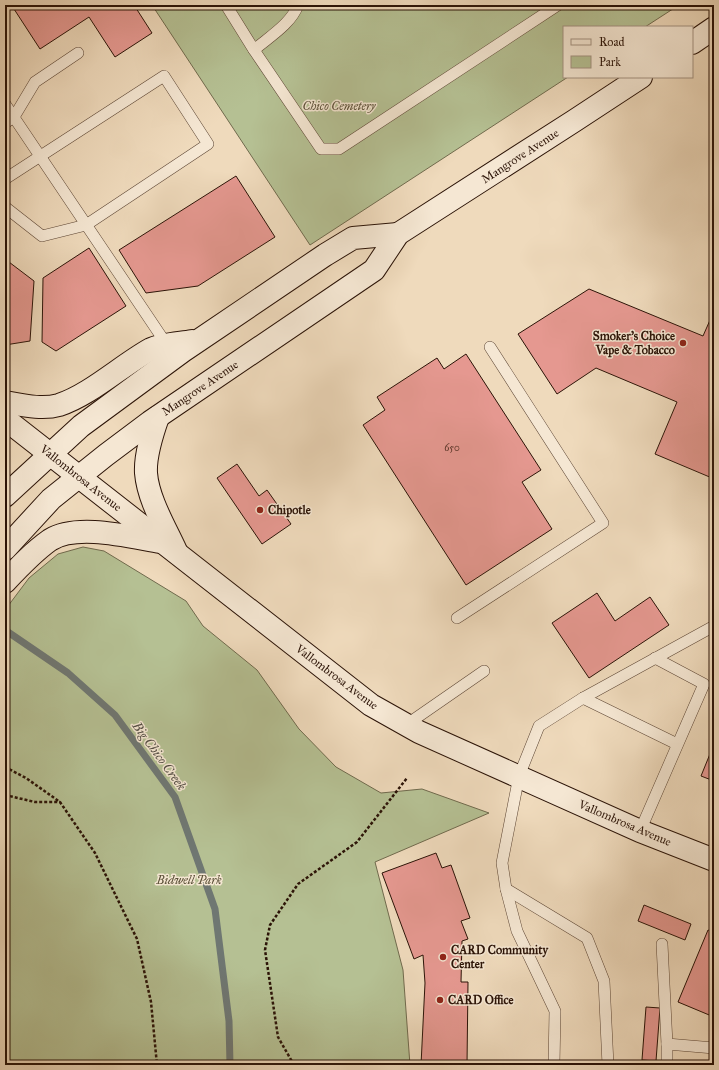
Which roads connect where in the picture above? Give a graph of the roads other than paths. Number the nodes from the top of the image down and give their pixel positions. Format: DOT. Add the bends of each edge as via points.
graph roads {
  1 [pos="226,5"];
  2 [pos="298,5"];
  3 [pos="558,5"];
  4 [pos="714,28"];
  5 [pos="693,42"];
  6 [pos="254,50"];
  7 [pos="78,53"];
  8 [pos="639,78"];
  9 [pos="5,104"];
  10 [pos="9,120"];
  11 [pos="40,156"];
  12 [pos="5,179"];
  13 [pos="5,207"];
  14 [pos="86,225"];
  15 [pos="398,234"];
  16 [pos="199,339"];
  17 [pos="167,345"];
  18 [pos="490,347"];
  19 [pos="5,402"];
  20 [pos="158,417"];
  21 [pos="5,419"];
  22 [pos="50,454"];
  23 [pos="79,476"];
  24 [pos="5,496"];
  25 [pos="169,547"];
  26 [pos="5,550"];
  27 [pos="5,582"];
  28 [pos="457,618"];
  29 [pos="714,626"];
  30 [pos="655,658"];
  31 [pos="484,671"];
  32 [pos="583,698"];
  33 [pos="406,725"];
  34 [pos="677,744"];
  35 [pos="519,776"];
  36 [pos="640,831"];
  37 [pos="714,860"];
  38 [pos="506,889"];
  39 [pos="662,944"];
  40 [pos="667,1044"];
  41 [pos="714,1048"];
  42 [pos="554,1065"];
  43 [pos="608,1065"];
  44 [pos="667,1065"];
  1 -- 6 [label="lane"];
  2 -- 6 [label="lane" via="295,12 278,30"];
  3 -- 6 [label="lane" via="339,149 321,149"];
  4 -- 5 [label="street"];
  7 -- 10 [label="lane" via="35,82"];
  8 -- 15 [label="street, Mangrove Avenue"];
  9 -- 10 [label="lane"];
  10 -- 11 [label="lane"];
  11 -- 12 [label="lane"];
  11 -- 14 [label="lane"];
  11 -- 14 [label="lane" via="164,76 208,144"];
  13 -- 14 [label="lane" via="42,236"];
  14 -- 17 [label="lane"];
  15 -- 16 [label="street, Mangrove Avenue" via="353,238"];
  15 -- 20 [label="street, Mangrove Avenue" via="374,270"];
  16 -- 17 [label="street"];
  16 -- 22 [label="street, Mangrove Avenue" via="81,426"];
  17 -- 19 [label="street" via="152,348 82,394 60,405 28,406"];
  18 -- 28 [label="lane" via="603,523"];
  20 -- 23 [label="street, Mangrove Avenue"];
  20 -- 25 [label="street" via="150,439 146,472 150,493"];
  21 -- 22 [label="street, Vallombrosa Avenue"];
  22 -- 23 [label="street, Vallombrosa Avenue"];
  22 -- 24 [label="street, Mangrove Avenue"];
  23 -- 25 [label="street, Vallombrosa Avenue"];
  23 -- 26 [label="street, Mangrove Avenue" via="51,499"];
  25 -- 27 [label="street" via="95,532 67,533 51,540 29,556"];
  25 -- 33 [label="street, Vallombrosa Avenue" via="371,705"];
  29 -- 30 [label="lane"];
  30 -- 32 [label="lane"];
  30 -- 34 [label="lane" via="704,684"];
  31 -- 33 [label="lane"];
  32 -- 34 [label="lane"];
  32 -- 35 [label="lane" via="539,726"];
  33 -- 35 [label="street, Vallombrosa Avenue"];
  34 -- 36 [label="lane"];
  35 -- 36 [label="street, Vallombrosa Avenue"];
  35 -- 38 [label="lane" via="502,863"];
  36 -- 37 [label="street, Vallombrosa Avenue"];
  38 -- 42 [label="lane" via="517,930 555,1011"];
  38 -- 43 [label="lane" via="587,938 604,981"];
  39 -- 40 [label="lane"];
  40 -- 41 [label="lane"];
  40 -- 44 [label="lane"];
}
